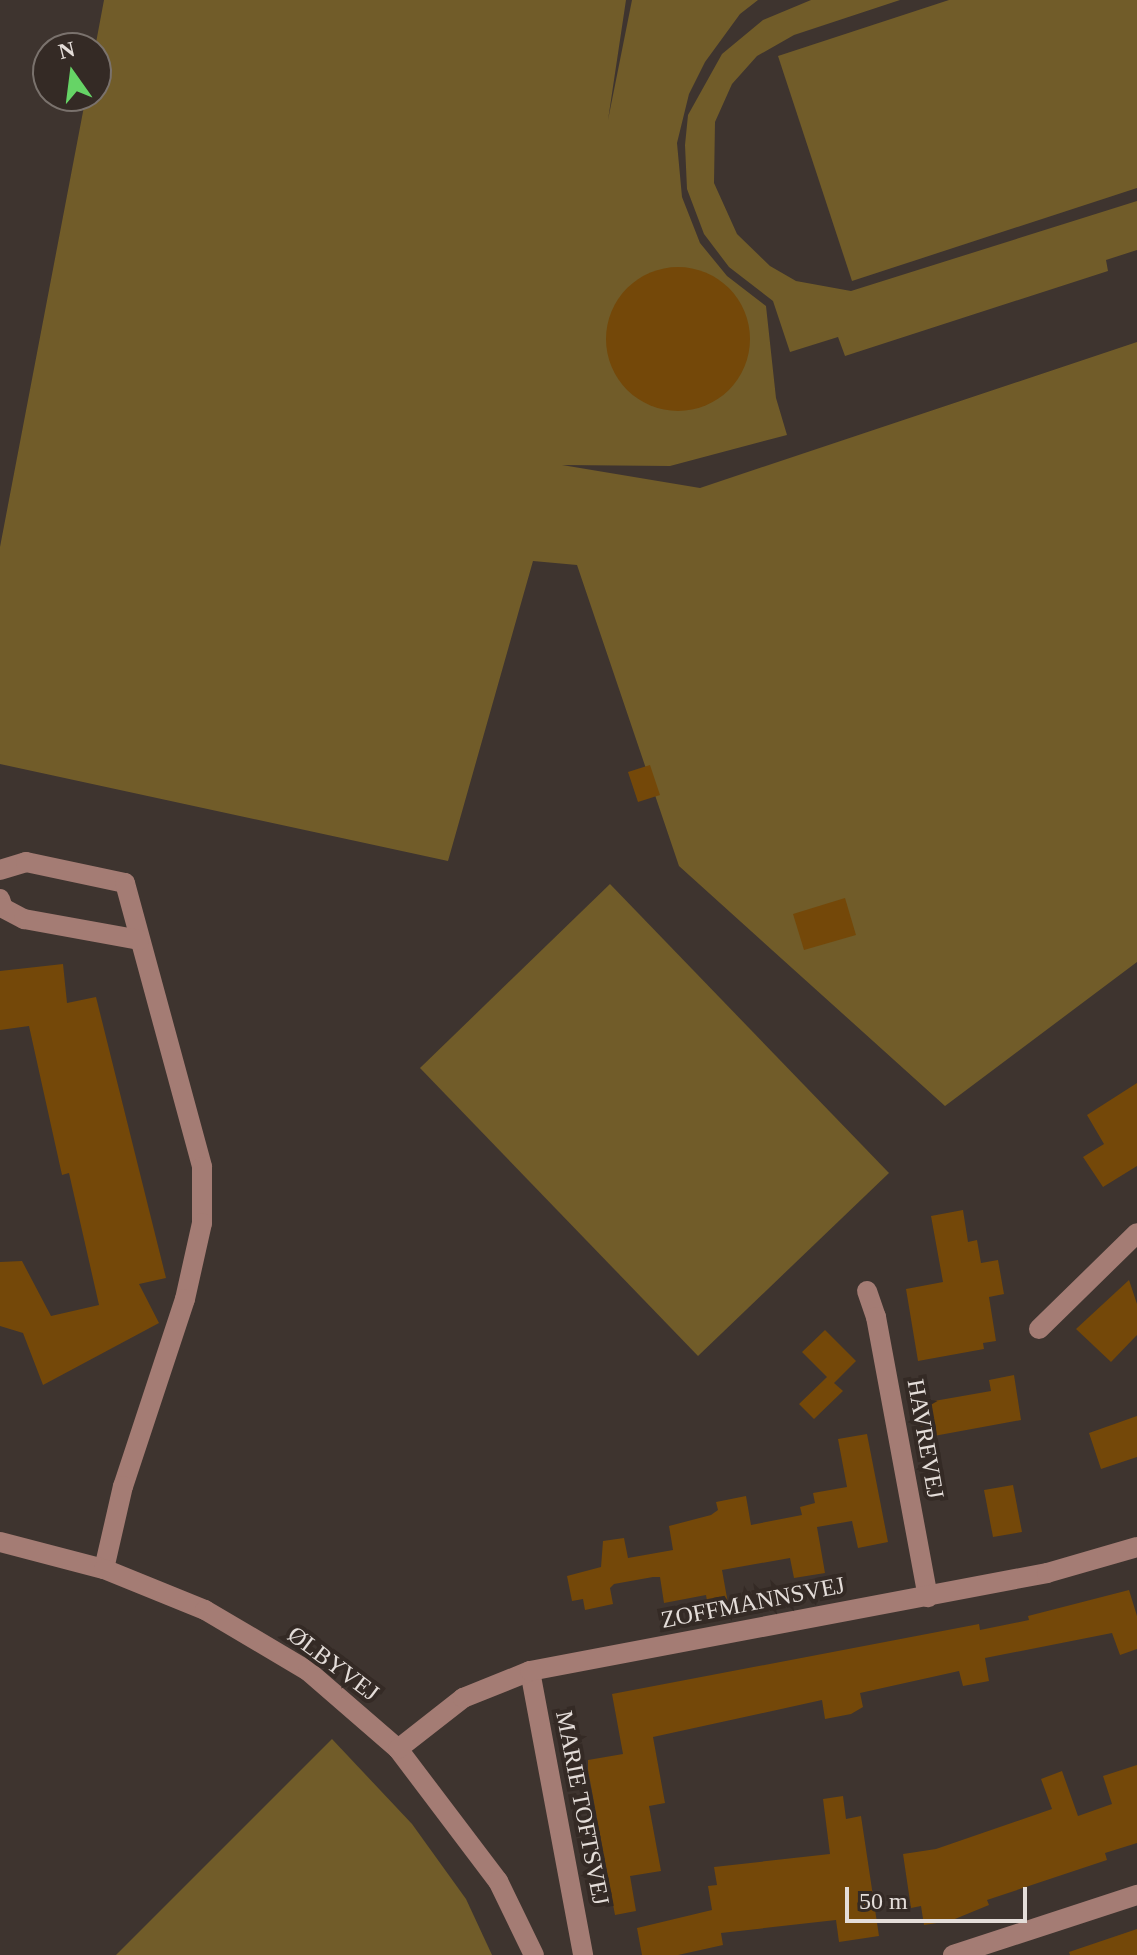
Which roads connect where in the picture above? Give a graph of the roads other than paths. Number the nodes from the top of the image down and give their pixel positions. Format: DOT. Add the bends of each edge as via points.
graph roads {
  1 [pos="0,870"];
  2 [pos="0,899"];
  3 [pos="139,940"];
  4 [pos="1137,1233"];
  5 [pos="867,1291"];
  6 [pos="1039,1329"];
  7 [pos="0,1542"];
  8 [pos="1137,1547"];
  9 [pos="104,1569"];
  10 [pos="928,1597"];
  11 [pos="530,1671"];
  12 [pos="398,1749"];
  13 [pos="1137,1895"];
  14 [pos="534,1955"];
  15 [pos="583,1955"];
  16 [pos="953,1955"];
  1 -- 3 [label="street" via="26,862 125,883"];
  2 -- 3 [label="street" via="3,908 24,919"];
  3 -- 9 [label="street" via="202,1167 202,1223 185,1299 123,1486"];
  4 -- 6 [label="street"];
  5 -- 10 [label="street, HAVREVEJ"];
  7 -- 9 [label="street, ØLBYVEJ"];
  8 -- 10 [label="street, ZOFFMANNSVEJ" via="1047,1573"];
  9 -- 12 [label="street, ØLBYVEJ" via="205,1610 308,1671"];
  10 -- 11 [label="street, ZOFFMANNSVEJ"];
  11 -- 12 [label="street, ZOFFMANNSVEJ" via="463,1698"];
  11 -- 15 [label="street, MARIE TOFTSVEJ"];
  12 -- 14 [label="street, ØLBYVEJ" via="498,1881"];
  13 -- 16 [label="street"];
}
